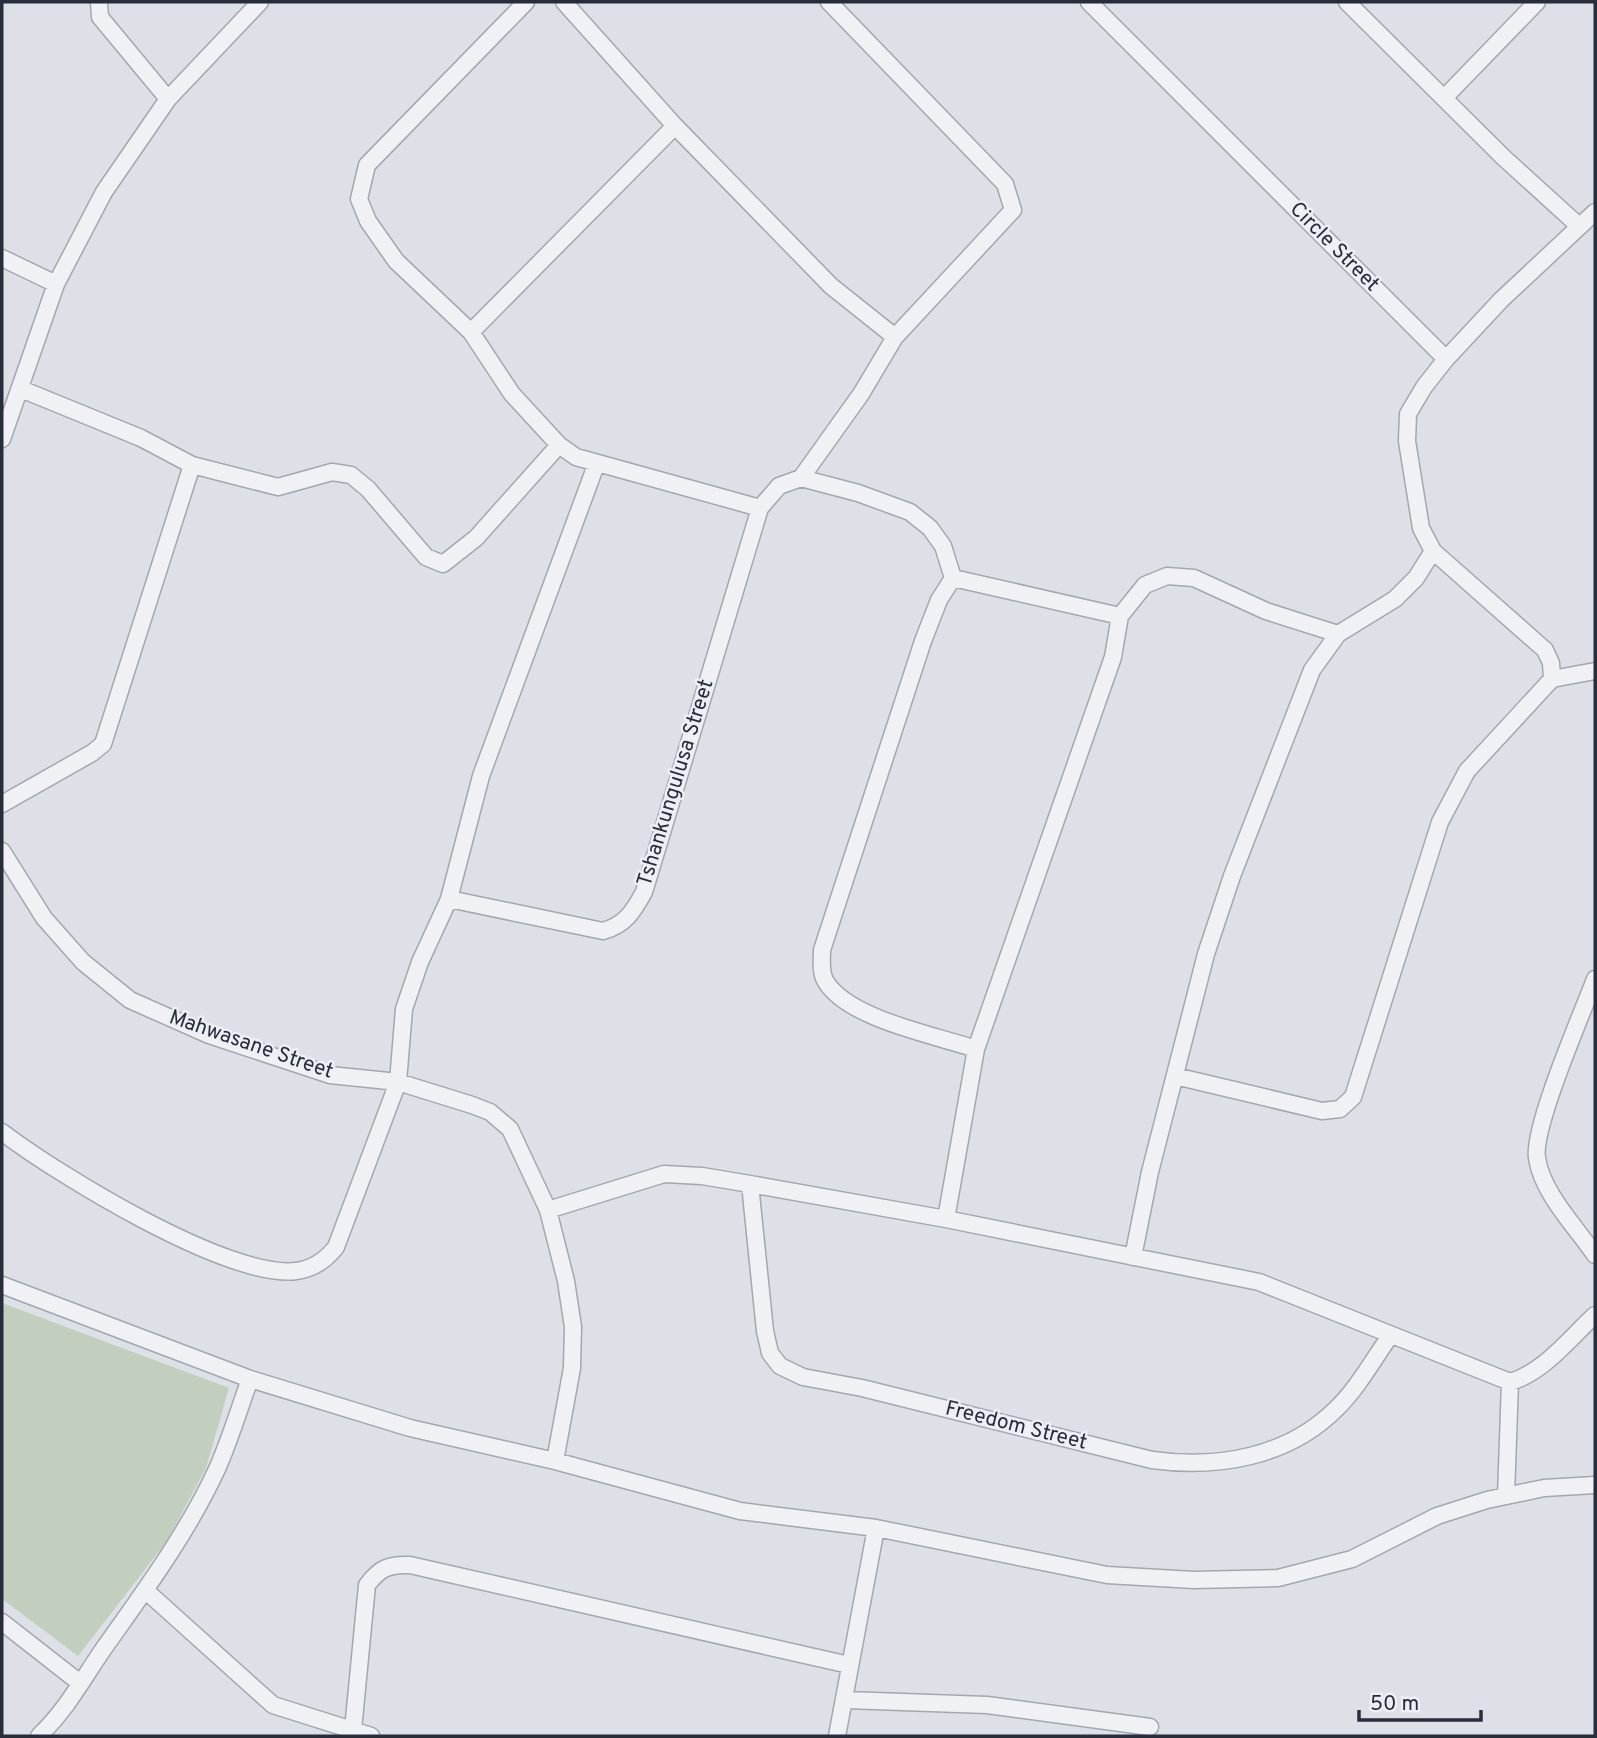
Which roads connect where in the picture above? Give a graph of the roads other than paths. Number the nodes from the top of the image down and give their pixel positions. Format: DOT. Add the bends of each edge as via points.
graph roads {
  1 [pos="99,2"];
  2 [pos="260,2"];
  3 [pos="526,2"];
  4 [pos="564,2"];
  5 [pos="829,2"];
  6 [pos="1089,2"];
  7 [pos="1347,2"];
  8 [pos="1537,2"];
  9 [pos="1444,98"];
  10 [pos="168,99"];
  11 [pos="675,125"];
  12 [pos="1595,212"];
  13 [pos="1579,226"];
  14 [pos="2,258"];
  15 [pos="56,284"];
  16 [pos="471,332"];
  17 [pos="895,337"];
  18 [pos="1446,359"];
  19 [pos="21,389"];
  20 [pos="2,439"];
  21 [pos="559,445"];
  22 [pos="192,465"];
  23 [pos="596,465"];
  24 [pos="801,478"];
  25 [pos="760,508"];
  26 [pos="1433,551"];
  27 [pos="953,578"];
  28 [pos="1120,617"];
  29 [pos="1338,634"];
  30 [pos="1595,671"];
  31 [pos="1552,679"];
  32 [pos="2,804"];
  33 [pos="2,850"];
  34 [pos="449,899"];
  35 [pos="1595,979"];
  36 [pos="976,1049"];
  37 [pos="1175,1076"];
  38 [pos="398,1082"];
  39 [pos="2,1132"];
  40 [pos="750,1184"];
  41 [pos="548,1210"];
  42 [pos="946,1219"];
  43 [pos="1595,1255"];
  44 [pos="1133,1256"];
  45 [pos="2,1285"];
  46 [pos="1595,1315"];
  47 [pos="1390,1336"];
  48 [pos="250,1379"];
  49 [pos="1510,1382"];
  50 [pos="555,1461"];
  51 [pos="1595,1485"];
  52 [pos="1506,1496"];
  53 [pos="876,1528"];
  54 [pos="145,1590"];
  55 [pos="2,1622"];
  56 [pos="849,1665"];
  57 [pos="80,1683"];
  58 [pos="846,1700"];
  59 [pos="1150,1727"];
  60 [pos="353,1730"];
  61 [pos="39,1736"];
  62 [pos="372,1736"];
  63 [pos="837,1736"];
  1 -- 10 [label="street" via="100,17"];
  2 -- 10 [label="street"];
  3 -- 16 [label="street" via="367,165 359,199 368,221 396,261"];
  4 -- 11 [label="street"];
  5 -- 17 [label="street" via="1005,184 1013,210"];
  6 -- 18 [label="street, Circle Street"];
  7 -- 9 [label="street"];
  8 -- 9 [label="street"];
  9 -- 13 [label="street"];
  10 -- 15 [label="street" via="104,192"];
  11 -- 16 [label="street"];
  11 -- 17 [label="street" via="831,286"];
  12 -- 13 [label="street"];
  13 -- 18 [label="street"];
  14 -- 15 [label="street"];
  15 -- 19 [label="street"];
  16 -- 21 [label="street" via="512,394"];
  17 -- 24 [label="street"];
  18 -- 26 [label="street" via="1408,414 1415,501 1421,528"];
  19 -- 20 [label="street"];
  19 -- 22 [label="street" via="141,438"];
  21 -- 22 [label="street" via="477,538 443,564 426,557 368,488 351,475 332,472 278,487"];
  21 -- 23 [label="street"];
  22 -- 32 [label="street" via="103,744"];
  23 -- 25 [label="street"];
  23 -- 34 [label="street" via="481,776"];
  24 -- 25 [label="street" via="779,486"];
  24 -- 27 [label="street" via="910,512 943,546"];
  25 -- 34 [label="street, Tshankungulusa Street" via="644,892 632,913 619,926 603,931"];
  26 -- 29 [label="street" via="1395,599"];
  26 -- 31 [label="street" via="1545,650"];
  27 -- 28 [label="street"];
  27 -- 36 [label="street" via="923,641 822,950 821,967 824,981 856,1009"];
  28 -- 29 [label="street" via="1145,585 1167,576 1194,578 1266,611"];
  28 -- 36 [label="street" via="1114,657"];
  29 -- 37 [label="street" via="1312,670 1232,876 1206,954"];
  30 -- 31 [label="street"];
  31 -- 37 [label="street" via="1467,771 1440,822 1353,1097 1340,1109 1322,1111"];
  33 -- 38 [label="street, Mahwasane Street" via="52,927 83,962 130,1000 209,1035 330,1075"];
  34 -- 38 [label="street" via="404,1009"];
  35 -- 43 [label="street" via="1543,1120 1537,1157 1546,1185"];
  36 -- 42 [label="street"];
  37 -- 44 [label="street"];
  38 -- 39 [label="street" via="336,1247 311,1268 293,1272 197,1248 32,1155"];
  38 -- 41 [label="street, Mahwasane Street" via="490,1112 510,1129"];
  40 -- 41 [label="street" via="664,1174"];
  40 -- 42 [label="street"];
  40 -- 47 [label="street, Freedom Street" via="765,1331 770,1353 780,1366 803,1377 1152,1460 1219,1464 1311,1432 1339,1407"];
  41 -- 50 [label="street, Mahwasane Street" via="573,1327 572,1368"];
  42 -- 44 [label="street"];
  44 -- 47 [label="street" via="1259,1282"];
  45 -- 48 [label="street"];
  46 -- 49 [label="street" via="1542,1364"];
  47 -- 49 [label="street"];
  48 -- 50 [label="street" via="410,1428"];
  48 -- 54 [label="street" via="217,1469"];
  49 -- 52 [label="street"];
  50 -- 53 [label="street" via="740,1510"];
  51 -- 52 [label="street"];
  52 -- 53 [label="street" via="1437,1516 1352,1559 1278,1578 1194,1580 1107,1574"];
  53 -- 56 [label="street"];
  54 -- 57 [label="street"];
  54 -- 60 [label="street" via="273,1705"];
  55 -- 57 [label="street"];
  56 -- 58 [label="street"];
  56 -- 60 [label="street" via="410,1564 392,1564 377,1572 367,1585"];
  57 -- 61 [label="street" via="63,1713"];
  58 -- 59 [label="street" via="987,1705"];
  58 -- 63 [label="street"];
  60 -- 62 [label="street"];
}
